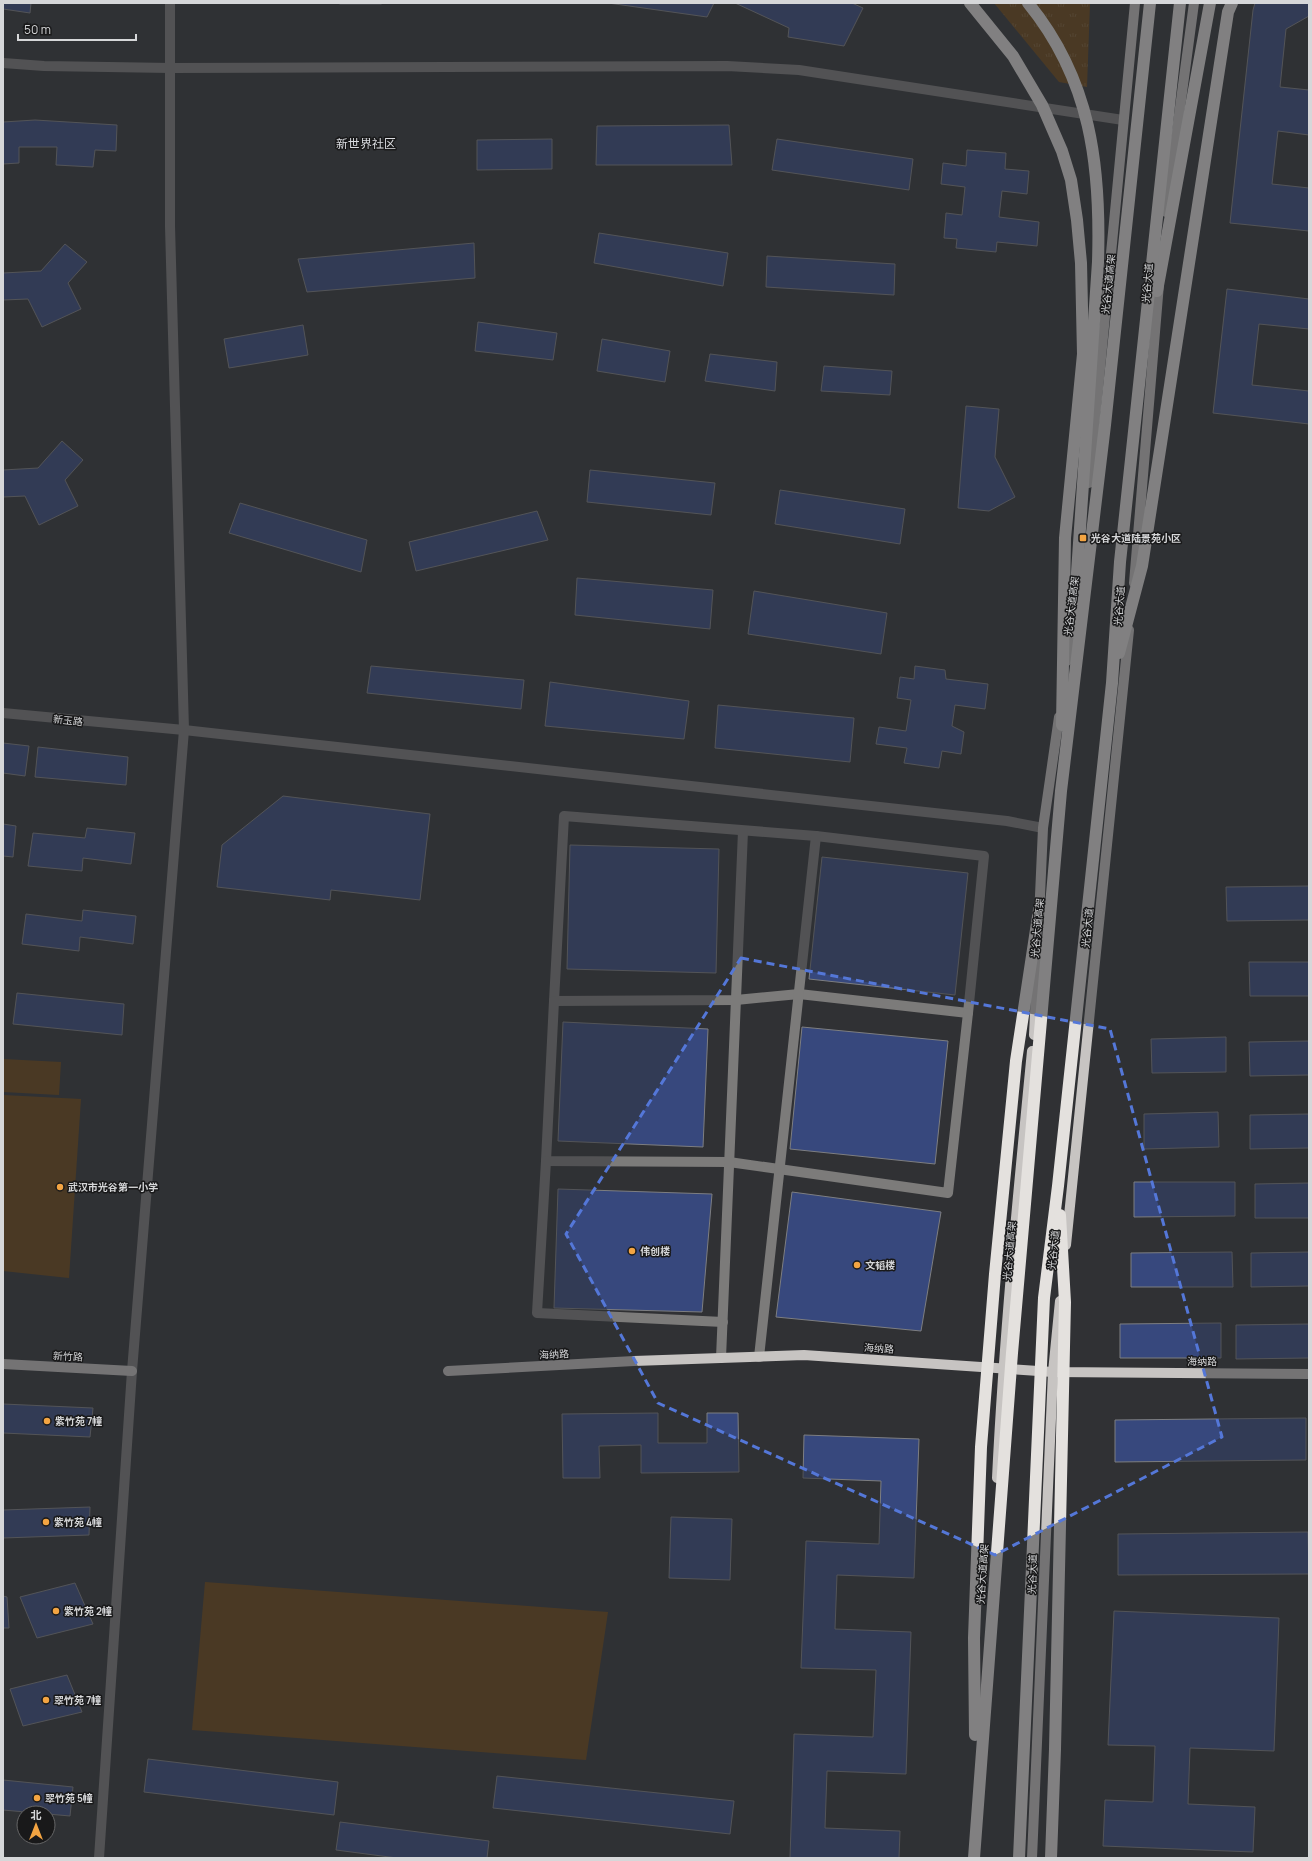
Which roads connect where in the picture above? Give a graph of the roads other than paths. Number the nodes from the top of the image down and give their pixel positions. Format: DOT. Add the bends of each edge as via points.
graph roads {
  1 [pos="170,3"];
  2 [pos="970,3"];
  3 [pos="1028,3"];
  4 [pos="1135,3"];
  5 [pos="1150,3"];
  6 [pos="1180,3"];
  7 [pos="1194,3"];
  8 [pos="1210,3"];
  9 [pos="1232,3"];
  10 [pos="3,63"];
  11 [pos="171,68"];
  12 [pos="1123,120"];
  13 [pos="1140,378"];
  14 [pos="1112,683"];
  15 [pos="3,713"];
  16 [pos="184,730"];
  17 [pos="1062,791"];
  18 [pos="1043,828"];
  19 [pos="743,831"];
  20 [pos="816,836"];
  21 [pos="1040,910"];
  22 [pos="798,994"];
  23 [pos="736,1000"];
  24 [pos="554,1001"];
  25 [pos="968,1013"];
  26 [pos="546,1161"];
  27 [pos="729,1162"];
  28 [pos="780,1168"];
  29 [pos="1058,1186"];
  30 [pos="723,1322"];
  31 [pos="759,1357"];
  32 [pos="721,1358"];
  33 [pos="3,1364"];
  34 [pos="1002,1369"];
  35 [pos="132,1371"];
  36 [pos="448,1371"];
  37 [pos="1053,1372"];
  38 [pos="1309,1374"];
  39 [pos="975,1826"];
  40 [pos="99,1858"];
  41 [pos="974,1858"];
  42 [pos="980,1858"];
  43 [pos="1019,1858"];
  44 [pos="1032,1858"];
  45 [pos="1051,1858"];
  1 -- 11 [label="street"];
  2 -- 17 [label="highway" via="1013,56 1042,105 1062,151 1071,180 1077,220 1081,263 1083,354 1065,538"];
  3 -- 17 [label="highway" via="1053,37 1082,101 1090,135 1099,215 1093,351"];
  4 -- 12 [label="main road"];
  5 -- 17 [label="highway, 光谷大道高架" via="1106,417"];
  6 -- 13 [label="highway"];
  7 -- 37 [label="main road, 光谷大道" via="1164,230 1125,675"];
  8 -- 13 [label="highway"];
  9 -- 14 [label="highway" via="1228,12 1142,566"];
  10 -- 11 [label="street"];
  11 -- 12 [label="street" via="727,66 799,70"];
  11 -- 16 [label="street" via="170,226"];
  12 -- 18 [label="main road" via="1083,538"];
  13 -- 14 [label="highway" via="1120,562"];
  14 -- 29 [label="highway"];
  15 -- 16 [label="street, 新玉路"];
  16 -- 18 [label="street, 新玉路" via="1008,821"];
  16 -- 35 [label="street"];
  17 -- 39 [label="highway, 光谷大道高架" via="1012,1353"];
  18 -- 21 [label="main road"];
  19 -- 20 [label="street"];
  19 -- 23 [label="street"];
  19 -- 24 [label="street" via="564,816"];
  20 -- 22 [label="street"];
  20 -- 25 [label="street" via="984,856"];
  21 -- 34 [label="main road" via="1034,1034"];
  21 -- 39 [label="highway" via="1016,1060 981,1447 974,1638"];
  22 -- 23 [label="street"];
  22 -- 25 [label="street"];
  22 -- 28 [label="street"];
  23 -- 24 [label="street"];
  23 -- 27 [label="street"];
  24 -- 26 [label="street"];
  25 -- 28 [label="street" via="948,1193"];
  26 -- 27 [label="street"];
  26 -- 30 [label="street" via="537,1313"];
  27 -- 28 [label="street"];
  27 -- 30 [label="street"];
  28 -- 31 [label="street"];
  29 -- 43 [label="highway" via="1044,1298"];
  29 -- 45 [label="highway" via="1065,1302"];
  30 -- 32 [label="street"];
  31 -- 32 [label="main road, 海纳路"];
  31 -- 34 [label="main road, 海纳路" via="804,1355"];
  32 -- 36 [label="main road, 海纳路"];
  33 -- 35 [label="main road, 新竹路"];
  34 -- 37 [label="main road, 海纳路"];
  34 -- 42 [label="main road"];
  35 -- 40 [label="street"];
  37 -- 38 [label="main road, 海纳路"];
  37 -- 44 [label="main road, 光谷大道"];
  39 -- 41 [label="highway, 光谷大道高架"];
}
